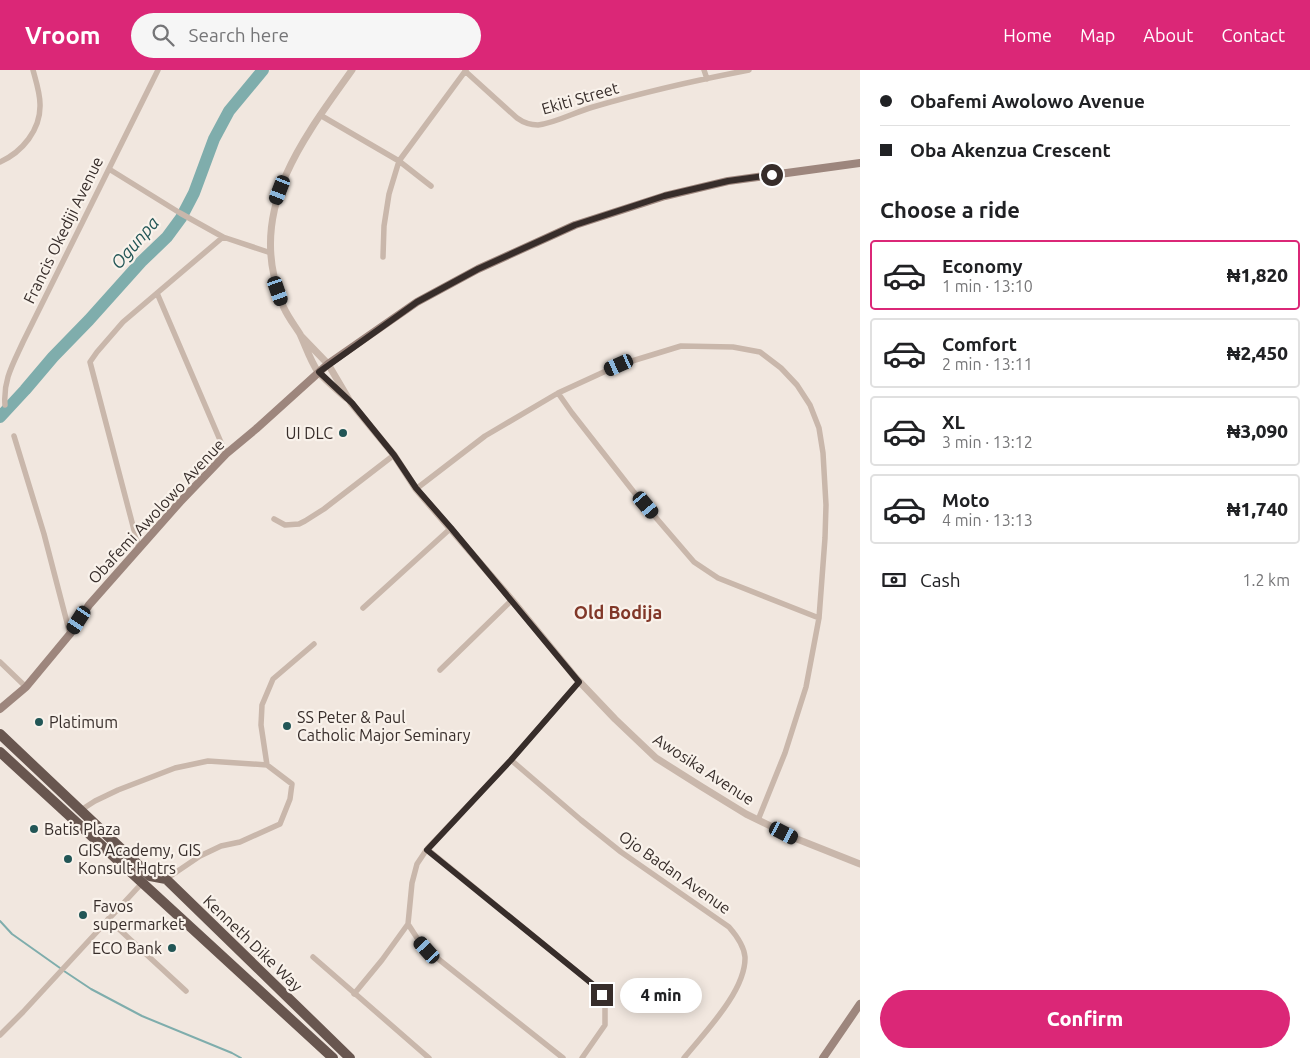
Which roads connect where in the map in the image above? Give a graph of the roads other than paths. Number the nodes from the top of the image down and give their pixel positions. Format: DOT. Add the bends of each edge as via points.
graph roads {
  1 [pos="33,70"];
  2 [pos="158,70"];
  3 [pos="352,70"];
  4 [pos="465,70"];
  5 [pos="704,70"];
  6 [pos="749,70"];
  7 [pos="706,78"];
  8 [pos="320,115"];
  9 [pos="399,161"];
  10 [pos="0,162"];
  11 [pos="860,163"];
  12 [pos="850,165"];
  13 [pos="860,168"];
  14 [pos="109,169"];
  15 [pos="431,186"];
  16 [pos="223,236"];
  17 [pos="271,253"];
  18 [pos="383,257"];
  19 [pos="157,294"];
  20 [pos="301,336"];
  21 [pos="328,364"];
  22 [pos="319,372"];
  23 [pos="558,393"];
  24 [pos="352,403"];
  25 [pos="5,406"];
  26 [pos="14,436"];
  27 [pos="226,454"];
  28 [pos="394,455"];
  29 [pos="416,488"];
  30 [pos="274,519"];
  31 [pos="451,528"];
  32 [pos="139,549"];
  33 [pos="512,600"];
  34 [pos="363,608"];
  35 [pos="819,618"];
  36 [pos="70,634"];
  37 [pos="314,644"];
  38 [pos="0,662"];
  39 [pos="440,670"];
  40 [pos="579,682"];
  41 [pos="26,687"];
  42 [pos="0,709"];
  43 [pos="0,734"];
  44 [pos="0,752"];
  45 [pos="511,760"];
  46 [pos="267,765"];
  47 [pos="81,810"];
  48 [pos="758,820"];
  49 [pos="427,850"];
  50 [pos="860,864"];
  51 [pos="146,879"];
  52 [pos="166,879"];
  53 [pos="108,919"];
  54 [pos="408,924"];
  55 [pos="313,958"];
  56 [pos="186,991"];
  57 [pos="354,994"];
  58 [pos="860,1004"];
  59 [pos="0,1035"];
  60 [pos="555,1056"];
  61 [pos="333,1058"];
  62 [pos="350,1058"];
  63 [pos="429,1058"];
  64 [pos="563,1058"];
  65 [pos="582,1058"];
  66 [pos="684,1058"];
  67 [pos="823,1058"];
  1 -- 10 [label="street" via="40,117 27,143"];
  2 -- 14 [label="street, Francis Okediji Avenue"];
  3 -- 8 [label="street"];
  4 -- 7 [label="street, Ekiti Street" via="517,118 532,125"];
  4 -- 9 [label="street"];
  5 -- 7 [label="street"];
  6 -- 7 [label="street, Ekiti Street"];
  8 -- 9 [label="street"];
  8 -- 17 [label="street" via="291,161 274,206"];
  9 -- 15 [label="street"];
  9 -- 18 [label="street" via="389,194"];
  11 -- 12 [label="main road, Obafemi Awolowo Avenue"];
  12 -- 13 [label="main road, Obafemi Awolowo Avenue"];
  12 -- 21 [label="main road, Obafemi Awolowo Avenue" via="728,181 664,196 575,225 478,269 417,302"];
  14 -- 16 [label="street"];
  14 -- 25 [label="street, Francis Okediji Avenue" via="23,342 6,382"];
  16 -- 17 [label="street"];
  16 -- 19 [label="street"];
  17 -- 20 [label="street" via="283,308"];
  19 -- 27 [label="street"];
  19 -- 32 [label="street" via="123,322 90,362"];
  20 -- 21 [label="street, Awosika Avenue"];
  20 -- 22 [label="street, Awosika Avenue"];
  21 -- 22 [label="main road, Obafemi Awolowo Avenue"];
  21 -- 24 [label="street, Awosika Avenue"];
  22 -- 24 [label="street, Awosika Avenue"];
  22 -- 27 [label="main road, Obafemi Awolowo Avenue"];
  23 -- 29 [label="street" via="485,436"];
  23 -- 35 [label="street" via="694,562 718,578"];
  23 -- 35 [label="street" via="619,365 681,346 733,347 760,352 781,368 810,405 819,428 823,453 825,522"];
  24 -- 28 [label="street, Awosika Avenue"];
  26 -- 36 [label="street"];
  27 -- 32 [label="main road, Obafemi Awolowo Avenue"];
  28 -- 29 [label="street, Awosika Avenue"];
  28 -- 30 [label="street" via="305,521 285,525"];
  29 -- 31 [label="street, Awosika Avenue"];
  31 -- 33 [label="street, Awosika Avenue"];
  31 -- 34 [label="street"];
  32 -- 36 [label="main road, Obafemi Awolowo Avenue" via="89,605"];
  33 -- 39 [label="street"];
  33 -- 40 [label="street, Awosika Avenue"];
  35 -- 48 [label="street" via="806,687 785,753"];
  36 -- 41 [label="main road, Obafemi Awolowo Avenue"];
  37 -- 46 [label="street" via="273,679 262,705"];
  38 -- 41 [label="street"];
  40 -- 45 [label="street"];
  40 -- 48 [label="street, Awosika Avenue" via="656,758"];
  41 -- 42 [label="main road, Obafemi Awolowo Avenue"];
  43 -- 47 [label="highway, Kenneth Dike Way"];
  44 -- 51 [label="highway, Kenneth Dike Way"];
  45 -- 49 [label="street"];
  45 -- 66 [label="street, Ojo Badan Avenue" via="620,852 729,927 738,939 745,956 735,992"];
  46 -- 47 [label="street" via="208,761 175,768 118,790"];
  46 -- 52 [label="street" via="292,784 280,824 200,856"];
  47 -- 51 [label="highway, Kenneth Dike Way"];
  48 -- 50 [label="street, Awosika Avenue"];
  49 -- 54 [label="street" via="417,864 412,883"];
  49 -- 65 [label="street" via="602,995 605,1024"];
  51 -- 52 [label="highway"];
  51 -- 53 [label="street"];
  51 -- 61 [label="highway, Kenneth Dike Way"];
  52 -- 62 [label="highway, Kenneth Dike Way"];
  53 -- 56 [label="street"];
  53 -- 59 [label="street"];
  54 -- 57 [label="street"];
  54 -- 60 [label="street" via="427,950"];
  55 -- 57 [label="street"];
  57 -- 63 [label="street"];
  58 -- 67 [label="main road"];
  60 -- 64 [label="street"];
}
